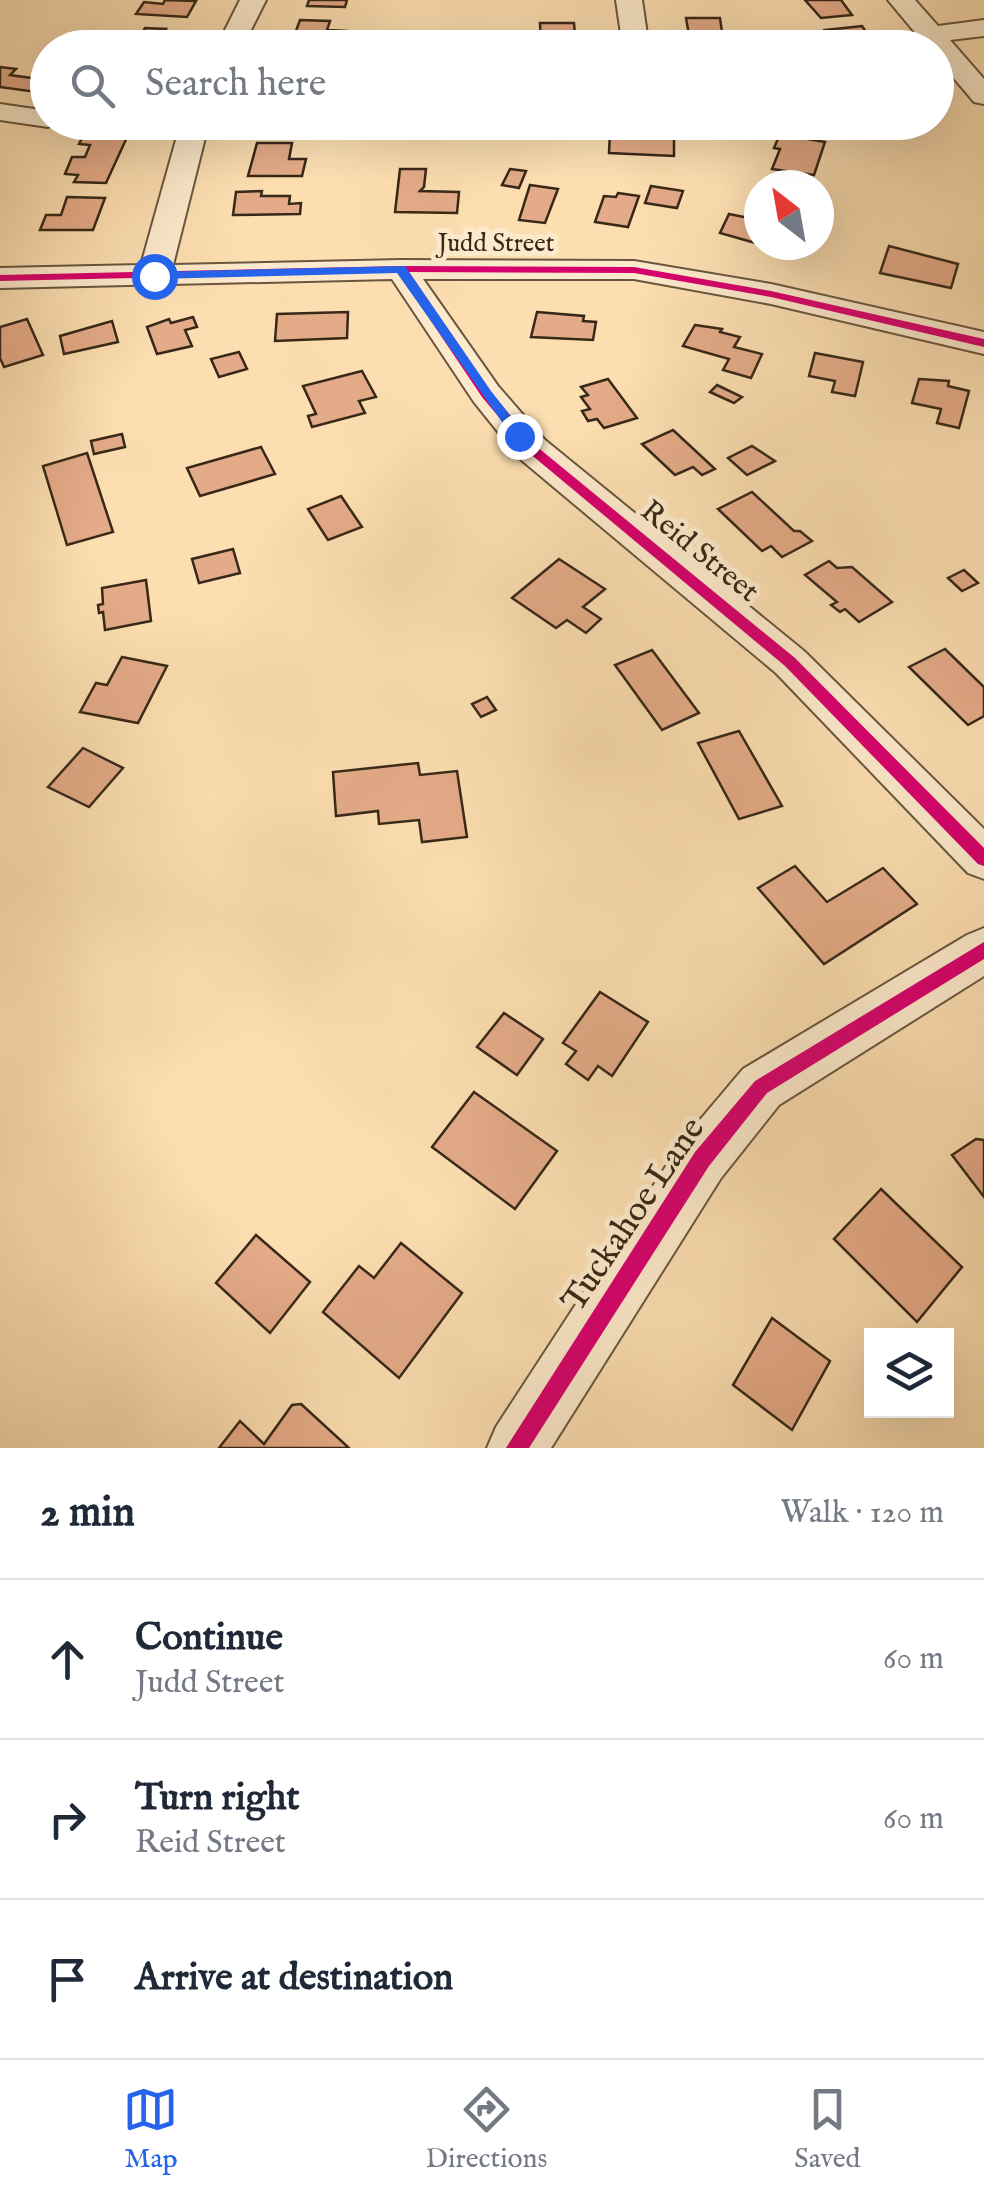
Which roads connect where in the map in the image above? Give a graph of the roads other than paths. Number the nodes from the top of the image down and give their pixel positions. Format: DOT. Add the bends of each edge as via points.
graph roads {
  1 [pos="253,0"];
  2 [pos="629,0"];
  3 [pos="901,0"];
  4 [pos="984,28"];
  5 [pos="237,30"];
  6 [pos="633,30"];
  7 [pos="926,30"];
  8 [pos="954,32"];
  9 [pos="954,62"];
  10 [pos="984,96"];
  11 [pos="0,112"];
  12 [pos="30,116"];
  13 [pos="190,140"];
  14 [pos="401,269"];
  15 [pos="154,276"];
  16 [pos="0,278"];
  17 [pos="984,344"];
  18 [pos="984,859"];
  19 [pos="984,950"];
  20 [pos="517,1448"];
  1 -- 5 [label="street"];
  2 -- 6 [label="street"];
  3 -- 7 [label="street"];
  4 -- 8 [label="street"];
  9 -- 10 [label="street"];
  11 -- 12 [label="street"];
  13 -- 15 [label="street"];
  14 -- 15 [label="street, Judd Street"];
  14 -- 17 [label="street, Judd Street" via="665,273"];
  14 -- 18 [label="street, Reid Street" via="532,449 790,662"];
  15 -- 16 [label="street, Judd Street"];
  19 -- 20 [label="street, Tuckahoe Lane" via="761,1087 702,1160"];
}
